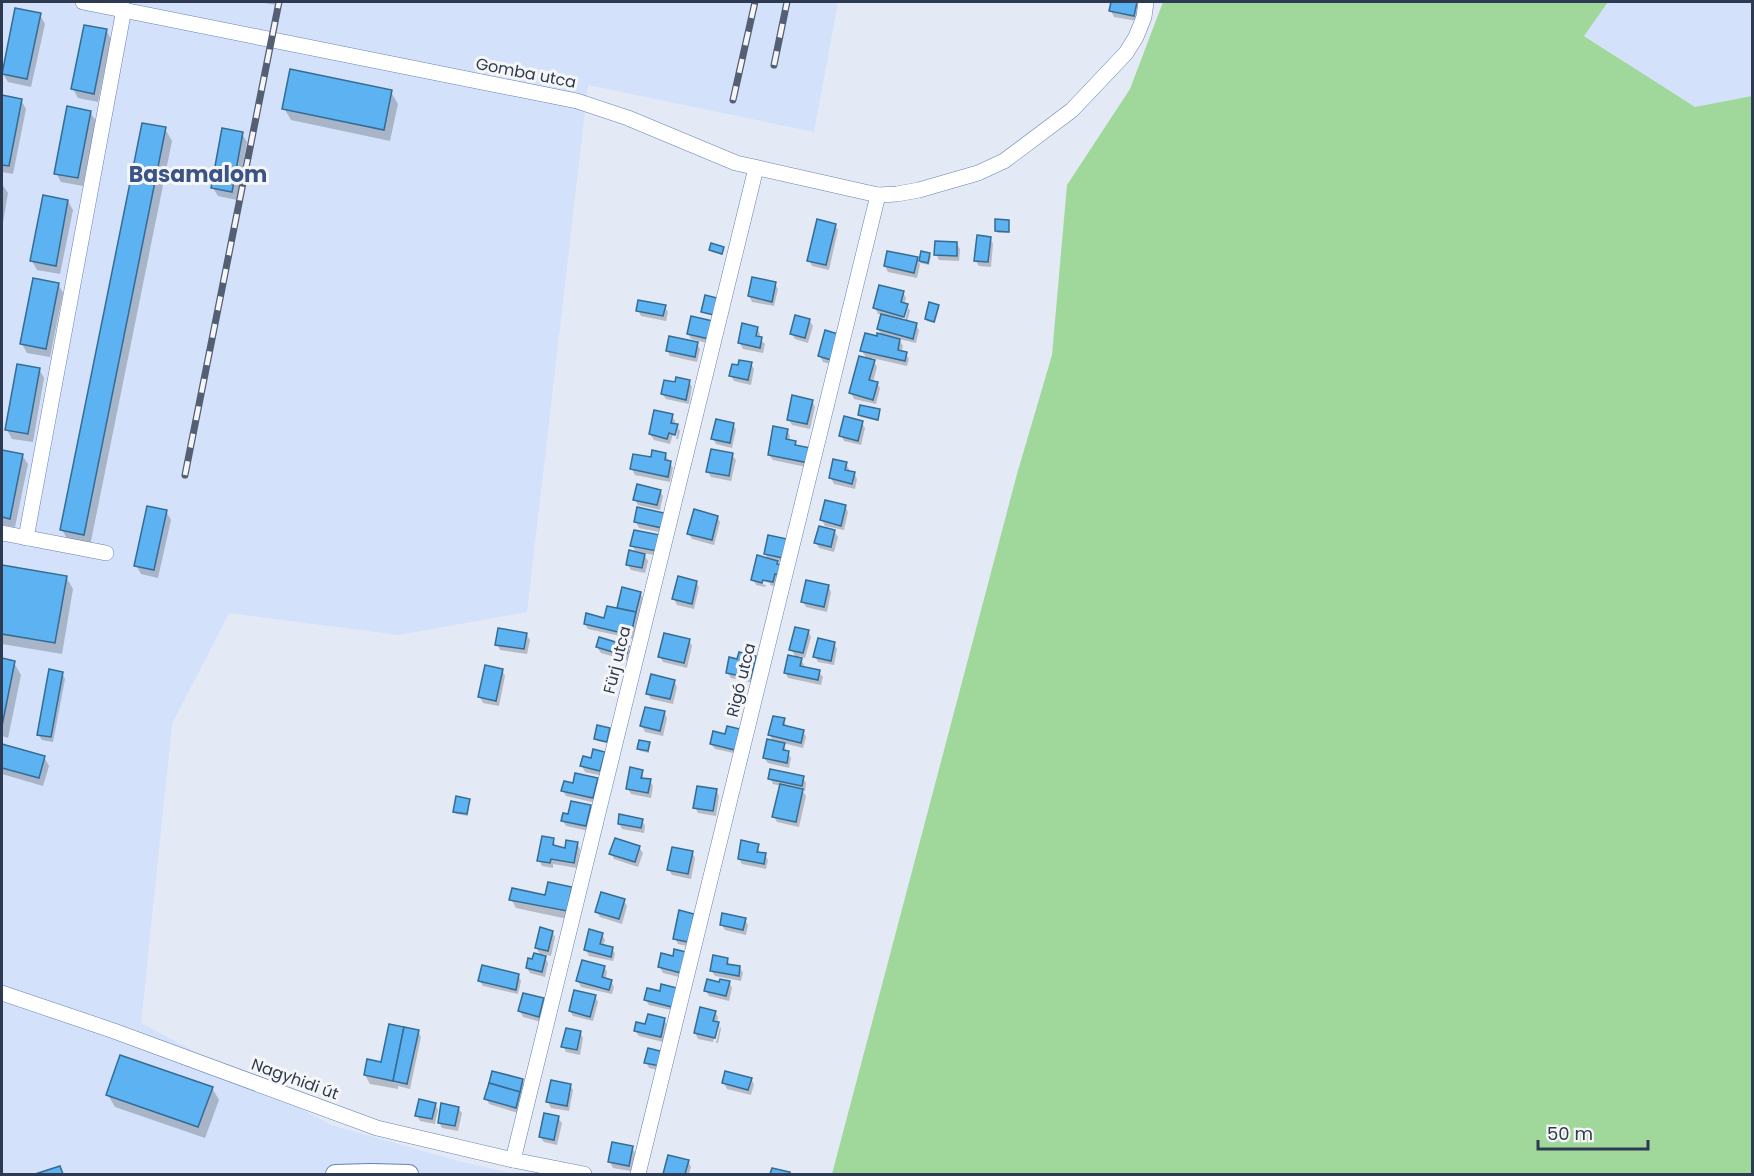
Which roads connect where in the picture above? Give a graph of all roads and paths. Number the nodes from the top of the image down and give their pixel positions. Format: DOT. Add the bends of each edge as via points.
graph roads {
  1 [pos="83,2"];
  2 [pos="1146,2"];
  3 [pos="115,6"];
  4 [pos="756,168"];
  5 [pos="878,195"];
  6 [pos="2,533"];
  7 [pos="26,538"];
  8 [pos="106,553"];
  9 [pos="2,993"];
  10 [pos="513,1161"];
  11 [pos="335,1174"];
  12 [pos="409,1174"];
  13 [pos="584,1174"];
  14 [pos="638,1174"];
  1 -- 3 [label="street, Gomba utca"];
  2 -- 5 [label="street, Gomba utca" via="1144,17 1126,52 1072,110 1004,161 919,190"];
  3 -- 4 [label="street, Gomba utca" via="578,101"];
  3 -- 7 [label="street"];
  4 -- 5 [label="street, Gomba utca"];
  4 -- 10 [label="street, Fürj utca"];
  5 -- 14 [label="street, Rigó utca"];
  6 -- 7 [label="street"];
  7 -- 8 [label="street"];
  9 -- 10 [label="street, Nagyhidi út" via="377,1128"];
  10 -- 13 [label="street, Nagyhidi út"];
  11 -- 12 [label="street"];
}
